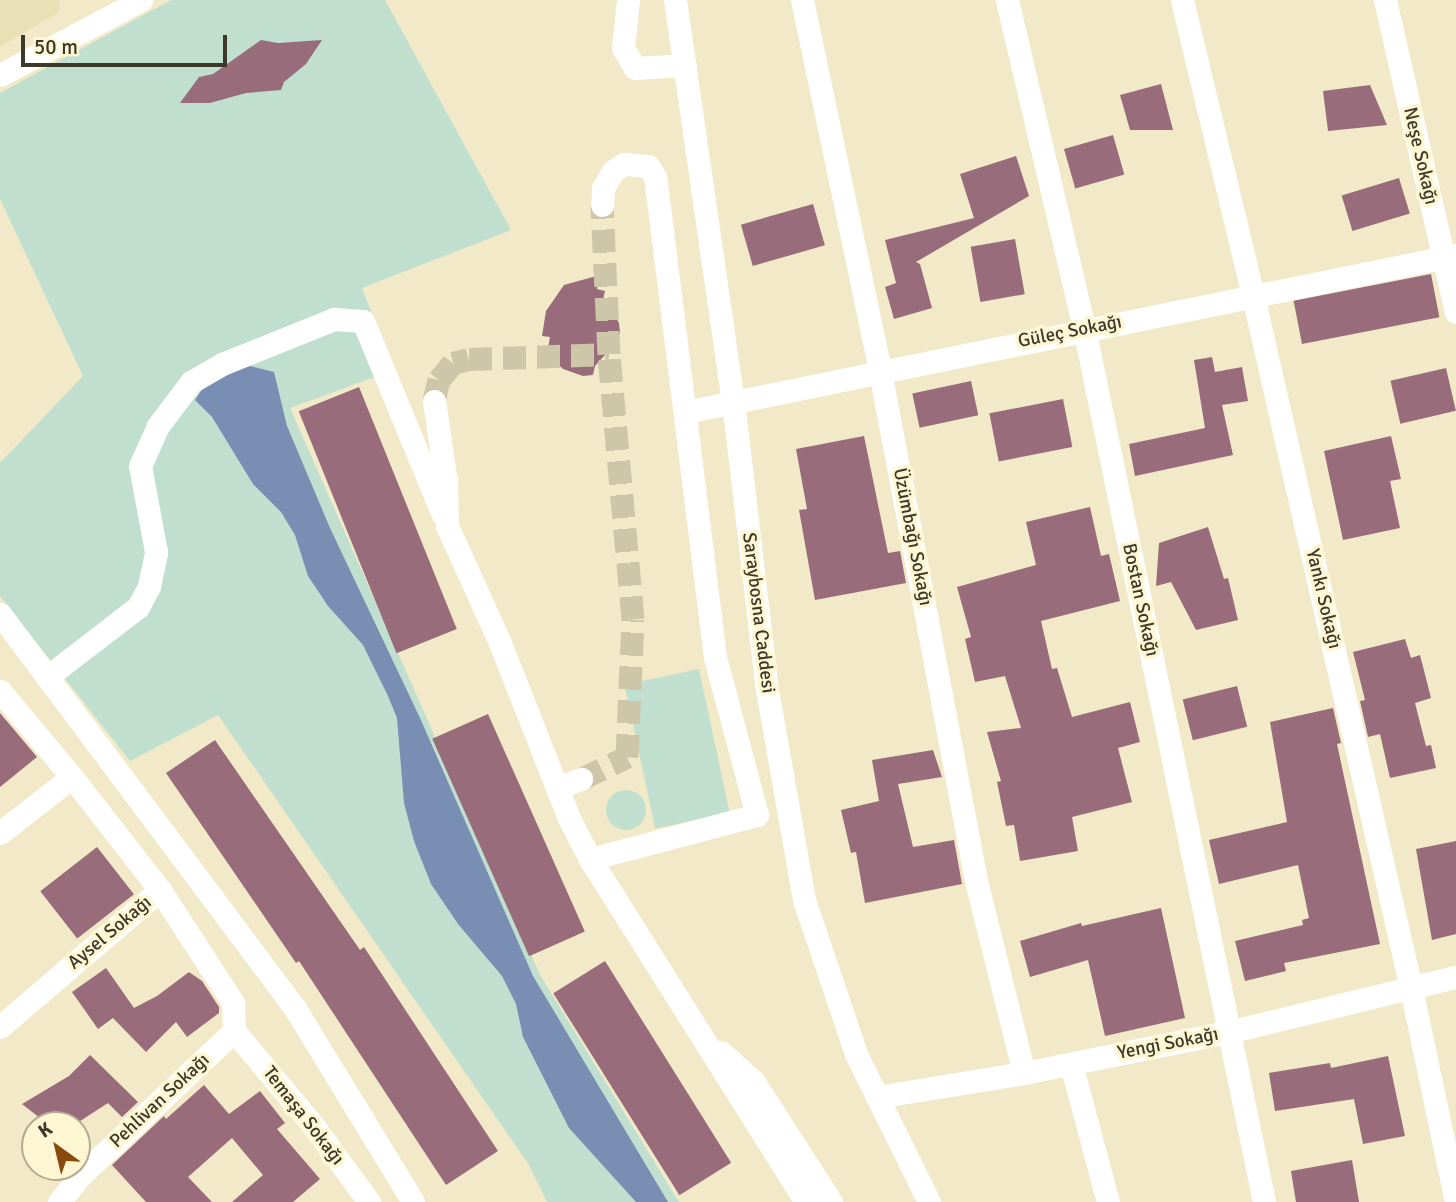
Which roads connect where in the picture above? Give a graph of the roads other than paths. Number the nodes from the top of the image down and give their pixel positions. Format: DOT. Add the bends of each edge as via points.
graph roads {
  1 [pos="141,0"];
  2 [pos="628,0"];
  3 [pos="675,0"];
  4 [pos="802,0"];
  5 [pos="1007,0"];
  6 [pos="1182,0"];
  7 [pos="1385,0"];
  8 [pos="685,65"];
  9 [pos="0,75"];
  10 [pos="601,205"];
  11 [pos="1450,256"];
  12 [pos="1253,296"];
  13 [pos="1456,312"];
  14 [pos="1084,328"];
  15 [pos="880,371"];
  16 [pos="434,401"];
  17 [pos="733,401"];
  18 [pos="685,412"];
  19 [pos="447,526"];
  20 [pos="0,614"];
  21 [pos="47,677"];
  22 [pos="0,691"];
  23 [pos="72,777"];
  24 [pos="581,779"];
  25 [pos="557,788"];
  26 [pos="0,834"];
  27 [pos="590,859"];
  28 [pos="160,890"];
  29 [pos="1456,977"];
  30 [pos="1411,988"];
  31 [pos="0,1027"];
  32 [pos="234,1031"];
  33 [pos="698,1031"];
  34 [pos="1228,1032"];
  35 [pos="1071,1064"];
  36 [pos="1024,1073"];
  37 [pos="877,1097"];
  38 [pos="359,1198"];
  39 [pos="1456,1201"];
  40 [pos="59,1202"];
  41 [pos="413,1202"];
  42 [pos="806,1202"];
  43 [pos="831,1202"];
  44 [pos="929,1202"];
  45 [pos="1108,1202"];
  46 [pos="1265,1202"];
  1 -- 9 [label="street"];
  2 -- 8 [label="street" via="623,48 635,68"];
  3 -- 8 [label="street, Saraybosna Caddesi"];
  4 -- 15 [label="street, Üzümbağı Sokağı"];
  5 -- 14 [label="street, Bostan Sokağı"];
  6 -- 12 [label="street, Yankı Sokağı"];
  7 -- 11 [label="street, Neşe Sokağı"];
  8 -- 17 [label="street, Saraybosna Caddesi"];
  10 -- 18 [label="street" via="603,188 613,171 624,164 648,166 655,177"];
  11 -- 12 [label="street, Güleç Sokağı"];
  11 -- 13 [label="street, Neşe Sokağı"];
  12 -- 14 [label="street, Güleç Sokağı"];
  12 -- 30 [label="street, Yankı Sokağı"];
  14 -- 15 [label="street, Güleç Sokağı"];
  14 -- 34 [label="street, Bostan Sokağı"];
  15 -- 17 [label="street, Güleç Sokağı"];
  15 -- 36 [label="street, Üzümbağı Sokağı" via="976,881"];
  16 -- 19 [label="street" via="446,481"];
  17 -- 18 [label="street, Güleç Sokağı"];
  17 -- 37 [label="street, Saraybosna Caddesi" via="766,684 804,900 856,1054"];
  18 -- 27 [label="street" via="715,657 757,815"];
  19 -- 21 [label="street" via="363,321 334,319 222,364 191,382 158,426 140,466 156,552 149,586 138,607"];
  19 -- 25 [label="street" via="500,643"];
  20 -- 21 [label="street"];
  21 -- 41 [label="street" via="296,1010"];
  22 -- 23 [label="street"];
  23 -- 26 [label="street"];
  23 -- 28 [label="street"];
  24 -- 25 [label="street"];
  25 -- 27 [label="street"];
  27 -- 33 [label="street"];
  28 -- 31 [label="street, Aysel Sokağı"];
  28 -- 32 [label="street, Aysel Sokağı" via="233,1003"];
  29 -- 30 [label="street, Yengi Sokağı"];
  30 -- 34 [label="street, Yengi Sokağı"];
  30 -- 39 [label="street, Yankı Sokağı"];
  32 -- 38 [label="street, Temaşa Sokağı" via="312,1124"];
  32 -- 40 [label="street, Pehlivan Sokağı" via="80,1176"];
  33 -- 42 [label="street"];
  33 -- 43 [label="street" via="754,1082"];
  34 -- 35 [label="street, Yengi Sokağı"];
  34 -- 46 [label="street, Bostan Sokağı"];
  35 -- 36 [label="street, Yengi Sokağı"];
  35 -- 45 [label="street"];
  36 -- 37 [label="street, Yengi Sokağı"];
  37 -- 44 [label="street, Saraybosna Caddesi"];
}
